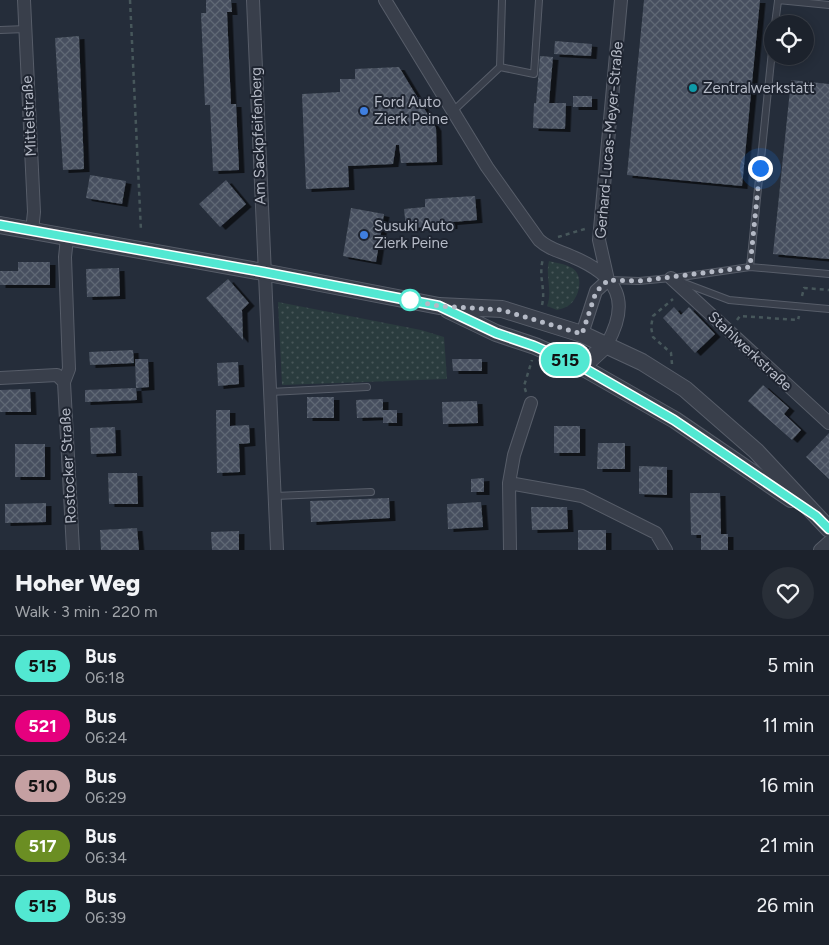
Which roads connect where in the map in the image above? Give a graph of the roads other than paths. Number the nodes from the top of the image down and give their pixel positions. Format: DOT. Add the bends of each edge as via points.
graph roads {
  1 [pos="24,0"];
  2 [pos="253,0"];
  3 [pos="385,0"];
  4 [pos="502,0"];
  5 [pos="539,0"];
  6 [pos="621,0"];
  7 [pos="778,0"];
  8 [pos="829,5"];
  9 [pos="776,15"];
  10 [pos="26,29"];
  11 [pos="0,30"];
  12 [pos="771,65"];
  13 [pos="500,67"];
  14 [pos="452,112"];
  15 [pos="0,226"];
  16 [pos="32,231"];
  17 [pos="67,238"];
  18 [pos="750,267"];
  19 [pos="263,272"];
  20 [pos="829,274"];
  21 [pos="671,278"];
  22 [pos="608,280"];
  23 [pos="439,306"];
  24 [pos="829,309"];
  25 [pos="582,334"];
  26 [pos="607,344"];
  27 [pos="582,367"];
  28 [pos="0,378"];
  29 [pos="64,382"];
  30 [pos="366,387"];
  31 [pos="270,392"];
  32 [pos="531,403"];
  33 [pos="829,423"];
  34 [pos="509,483"];
  35 [pos="371,492"];
  36 [pos="275,496"];
  37 [pos="816,516"];
  38 [pos="829,529"];
  39 [pos="829,542"];
  40 [pos="73,550"];
  41 [pos="277,550"];
  42 [pos="510,550"];
  43 [pos="666,550"];
  44 [pos="820,550"];
  1 -- 10 [label="street, Mittelstraße"];
  2 -- 19 [label="street, Am Sackpfeifenberg"];
  3 -- 14 [label="street"];
  4 -- 13 [label="lane"];
  5 -- 13 [label="lane" via="534,74"];
  6 -- 22 [label="street, Gerhard-Lucas-Meyer-Straße" via="600,240"];
  7 -- 8 [label="lane"];
  7 -- 9 [label="lane"];
  10 -- 11 [label="lane"];
  10 -- 16 [label="street, Mittelstraße" via="34,212"];
  12 -- 18 [label="lane"];
  13 -- 14 [label="lane"];
  14 -- 22 [label="street" via="513,207 547,247 573,257"];
  15 -- 16 [label="street"];
  16 -- 17 [label="street"];
  17 -- 19 [label="street"];
  17 -- 29 [label="street, Rostocker Straße" via="69,369"];
  18 -- 20 [label="lane"];
  18 -- 21 [label="lane"];
  19 -- 23 [label="street"];
  19 -- 31 [label="street, Am Sackpfeifenberg"];
  21 -- 22 [label="lane"];
  21 -- 24 [label="lane" via="728,300"];
  21 -- 33 [label="street, Stahlwerkstraße"];
  22 -- 25 [label="street" via="596,292"];
  22 -- 26 [label="street, Gerhard-Lucas-Meyer-Straße" via="618,294 620,313"];
  23 -- 25 [label="street" via="502,310"];
  23 -- 27 [label="street"];
  25 -- 26 [label="street"];
  25 -- 27 [label="street"];
  26 -- 27 [label="street"];
  26 -- 37 [label="street" via="685,389 756,451"];
  27 -- 37 [label="street" via="674,420"];
  28 -- 29 [label="street" via="57,375"];
  29 -- 40 [label="street, Rostocker Straße"];
  30 -- 31 [label="lane"];
  31 -- 36 [label="street, Am Sackpfeifenberg"];
  32 -- 34 [label="street" via="514,454"];
  34 -- 42 [label="street"];
  34 -- 43 [label="street" via="582,496 656,533"];
  35 -- 36 [label="lane"];
  36 -- 41 [label="street, Am Sackpfeifenberg"];
  37 -- 38 [label="street"];
  39 -- 44 [label="street"];
}
